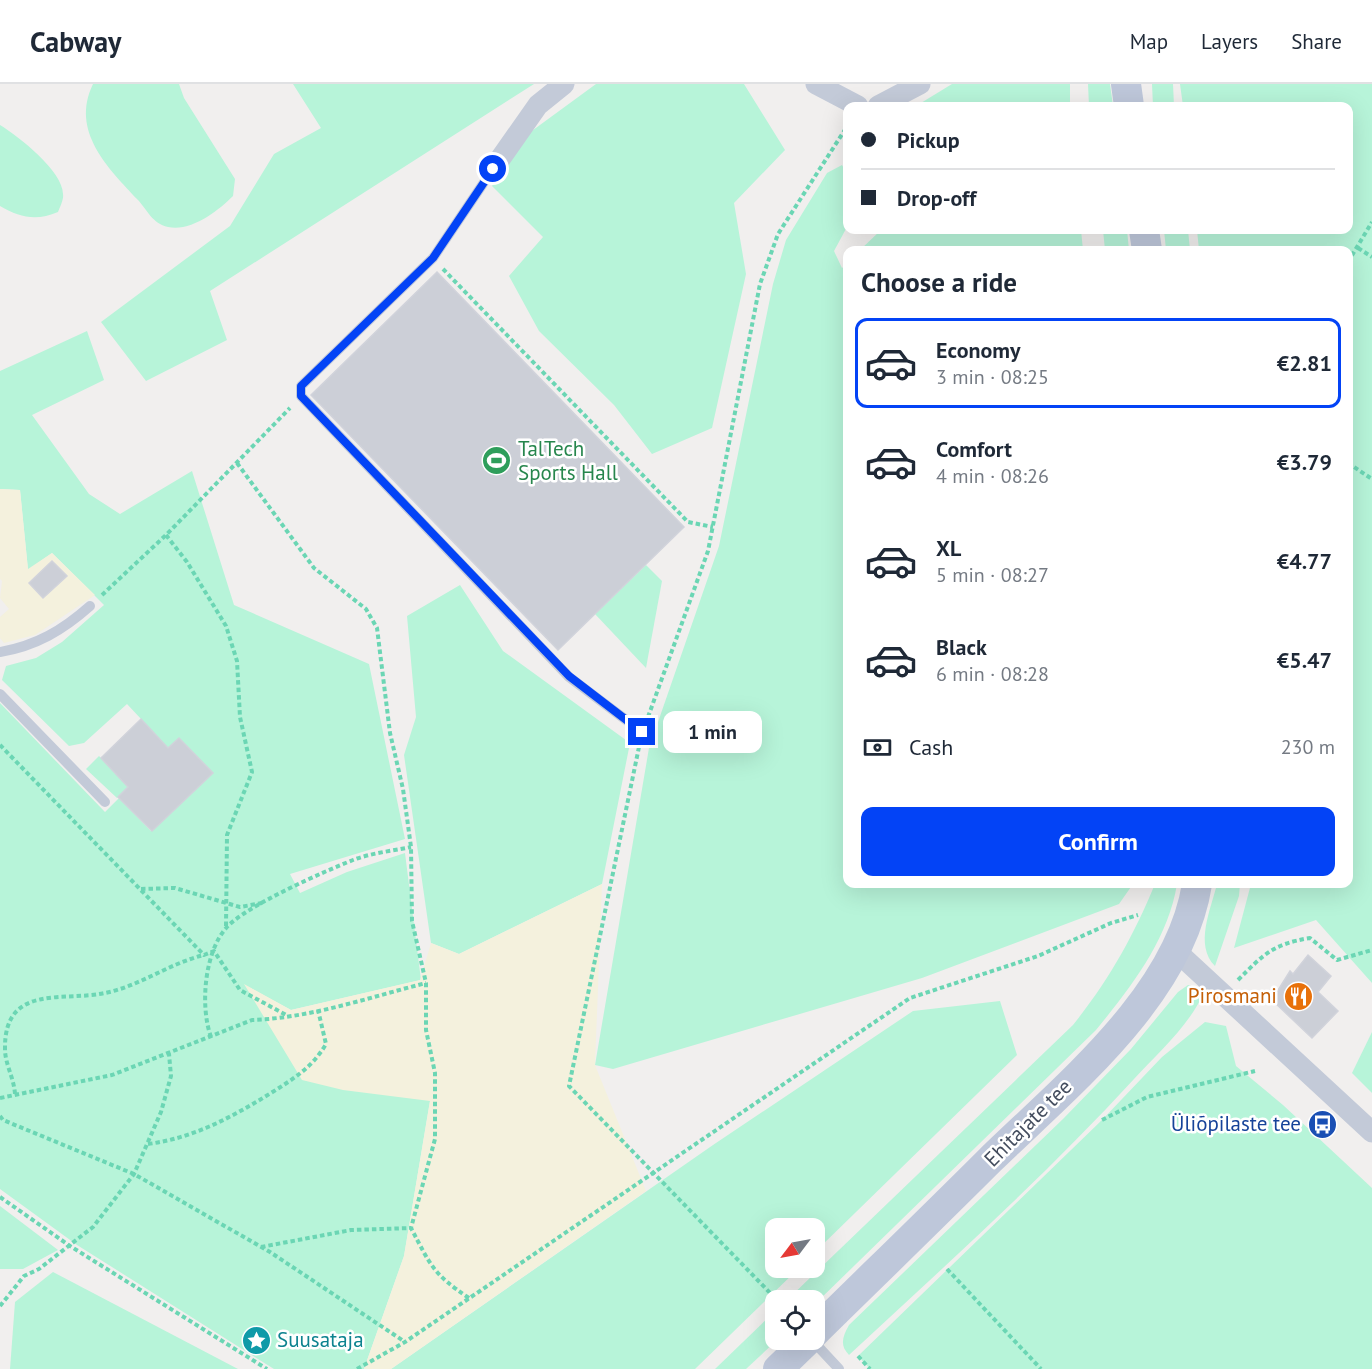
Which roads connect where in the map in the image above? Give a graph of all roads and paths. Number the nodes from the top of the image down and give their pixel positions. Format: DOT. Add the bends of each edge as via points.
graph roads {
  1 [pos="564,84"];
  2 [pos="816,84"];
  3 [pos="920,84"];
  4 [pos="1126,84"];
  5 [pos="850,102"];
  6 [pos="886,102"];
  7 [pos="1128,102"];
  8 [pos="843,133"];
  9 [pos="493,169"];
  10 [pos="1372,222"];
  11 [pos="1358,248"];
  12 [pos="1353,255"];
  13 [pos="1372,257"];
  14 [pos="433,258"];
  15 [pos="301,396"];
  16 [pos="237,463"];
  17 [pos="1353,466"];
  18 [pos="1372,479"];
  19 [pos="713,527"];
  20 [pos="166,535"];
  21 [pos="90,606"];
  22 [pos="0,652"];
  23 [pos="0,694"];
  24 [pos="642,732"];
  25 [pos="0,745"];
  26 [pos="105,802"];
  27 [pos="411,847"];
  28 [pos="1196,888"];
  29 [pos="140,889"];
  30 [pos="266,902"];
  31 [pos="227,903"];
  32 [pos="1138,915"];
  33 [pos="226,927"];
  34 [pos="1175,950"];
  35 [pos="1372,950"];
  36 [pos="214,951"];
  37 [pos="204,955"];
  38 [pos="426,983"];
  39 [pos="1225,994"];
  40 [pos="318,1010"];
  41 [pos="288,1016"];
  42 [pos="211,1037"];
  43 [pos="0,1042"];
  44 [pos="4,1050"];
  45 [pos="169,1054"];
  46 [pos="1255,1071"];
  47 [pos="15,1094"];
  48 [pos="0,1098"];
  49 [pos="0,1116"];
  50 [pos="1102,1120"];
  51 [pos="1372,1132"];
  52 [pos="147,1144"];
  53 [pos="134,1174"];
  54 [pos="652,1174"];
  55 [pos="0,1197"];
  56 [pos="411,1228"];
  57 [pos="70,1246"];
  58 [pos="261,1247"];
  59 [pos="947,1269"];
  60 [pos="767,1290"];
  61 [pos="469,1298"];
  62 [pos="0,1306"];
  63 [pos="825,1322"];
  64 [pos="405,1342"];
  65 [pos="799,1350"];
  66 [pos="820,1350"];
  67 [pos="858,1356"];
  68 [pos="267,1369"];
  69 [pos="357,1369"];
  70 [pos="778,1369"];
  71 [pos="839,1369"];
  72 [pos="870,1369"];
  73 [pos="1041,1369"];
  1 -- 9 [label="street" via="538,105"];
  2 -- 5 [label="street"];
  3 -- 6 [label="street"];
  4 -- 7 [label="main road"];
  8 -- 19 [label="path" via="778,234 760,284"];
  9 -- 14 [label="lane"];
  10 -- 11 [label="path"];
  11 -- 12 [label="path"];
  11 -- 13 [label="path"];
  14 -- 15 [label="lane" via="301,386"];
  14 -- 19 [label="path" via="688,522"];
  15 -- 16 [label="path"];
  15 -- 24 [label="lane" via="569,676"];
  16 -- 20 [label="path"];
  16 -- 27 [label="path" via="314,568 366,609 377,628 390,733"];
  17 -- 18 [label="path"];
  19 -- 24 [label="path"];
  20 -- 21 [label="path"];
  20 -- 31 [label="path" via="226,626 237,661 240,717 252,772 227,835"];
  21 -- 22 [label="lane" via="64,629 24,648"];
  23 -- 26 [label="lane"];
  24 -- 54 [label="path" via="569,1086"];
  25 -- 29 [label="path"];
  27 -- 30 [label="path" via="354,859"];
  27 -- 38 [label="path" via="412,921"];
  28 -- 34 [label="main road, Ehitajate tee"];
  29 -- 31 [label="path" via="175,888"];
  29 -- 37 [label="path"];
  30 -- 31 [label="path" via="240,907"];
  30 -- 33 [label="path"];
  31 -- 33 [label="path"];
  32 -- 54 [label="path" via="1038,956 910,998"];
  33 -- 36 [label="path"];
  34 -- 39 [label="street"];
  34 -- 63 [label="main road, Ehitajate tee" via="1142,1004 1096,1056"];
  35 -- 39 [label="path" via="1337,960 1310,938 1283,942 1266,953"];
  36 -- 37 [label="path"];
  36 -- 41 [label="path" via="240,990"];
  36 -- 42 [label="path" via="206,1003"];
  37 -- 44 [label="path" via="187,958 105,993 32,1000 18,1008 9,1023"];
  38 -- 40 [label="path"];
  38 -- 56 [label="path" via="426,1030 435,1073 435,1138"];
  39 -- 51 [label="street"];
  40 -- 41 [label="path"];
  40 -- 52 [label="path" via="326,1044 305,1072 233,1117 172,1141"];
  41 -- 42 [label="path" via="252,1020"];
  42 -- 45 [label="path"];
  43 -- 44 [label="path"];
  44 -- 47 [label="path"];
  45 -- 47 [label="path" via="112,1074"];
  45 -- 52 [label="path" via="171,1076"];
  46 -- 50 [label="path" via="1147,1097"];
  47 -- 48 [label="path"];
  49 -- 53 [label="path"];
  52 -- 53 [label="path"];
  53 -- 57 [label="path" via="93,1227"];
  53 -- 58 [label="path"];
  54 -- 60 [label="path"];
  54 -- 61 [label="path"];
  55 -- 57 [label="path"];
  56 -- 58 [label="path" via="351,1230"];
  56 -- 61 [label="path" via="431,1268"];
  57 -- 62 [label="path" via="24,1276"];
  57 -- 68 [label="path"];
  58 -- 64 [label="path"];
  59 -- 73 [label="path"];
  61 -- 64 [label="path"];
  64 -- 69 [label="path"];
  65 -- 70 [label="main road"];
  66 -- 71 [label="lane"];
  67 -- 72 [label="path"];
}
